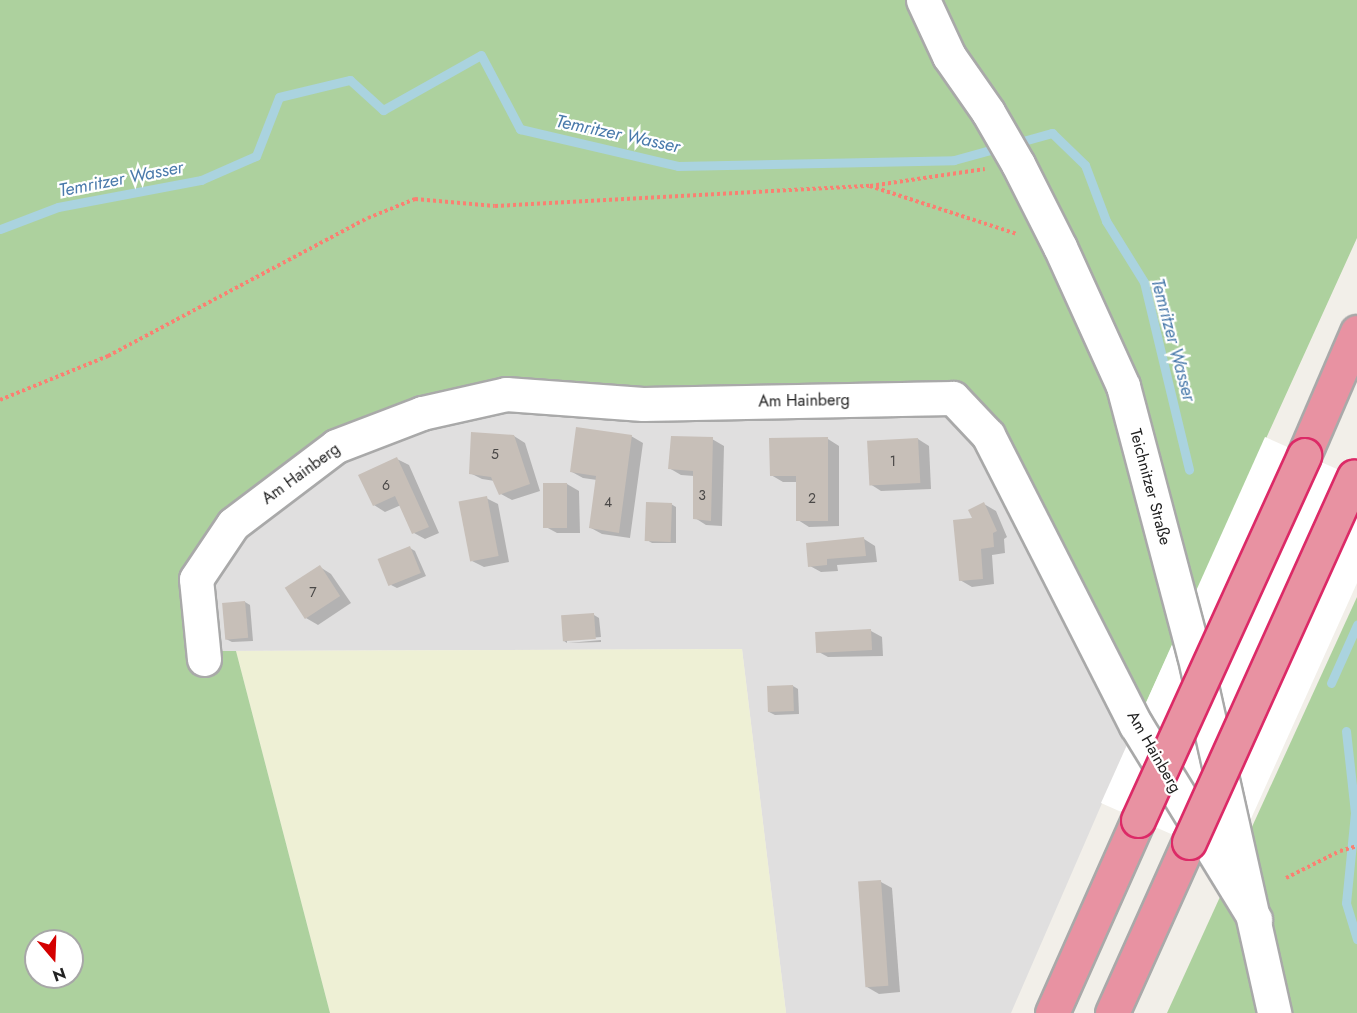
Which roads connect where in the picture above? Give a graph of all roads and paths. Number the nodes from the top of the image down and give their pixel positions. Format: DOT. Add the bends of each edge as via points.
graph roads {
  1 [pos="928,12"];
  2 [pos="1024,176"];
  3 [pos="870,186"];
  4 [pos="1060,247"];
  5 [pos="1357,332"];
  6 [pos="0,400"];
  7 [pos="1356,474"];
  8 [pos="204,659"];
  9 [pos="1357,846"];
  10 [pos="1286,879"];
  11 [pos="1255,919"];
  12 [pos="1052,1013"];
  13 [pos="1112,1013"];
  14 [pos="1274,1013"];
  1 -- 2 [label="street, Teichnitzer Straße" via="949,56 988,112"];
  2 -- 3 [label="path"];
  2 -- 4 [label="street, Teichnitzer Straße"];
  3 -- 4 [label="path"];
  3 -- 6 [label="path" via="495,206 415,199 368,219 108,356"];
  4 -- 11 [label="street, Teichnitzer Straße" via="1123,386 1194,654"];
  5 -- 12 [label="highway, bridge"];
  7 -- 13 [label="highway, bridge"];
  8 -- 11 [label="street, Am Hainberg" via="196,579 233,524 336,446 422,413 506,394 644,404 953,398 988,435 1136,725"];
  9 -- 10 [label="path" via="1340,850"];
  11 -- 14 [label="street, Teichnitzer Straße"];
}
